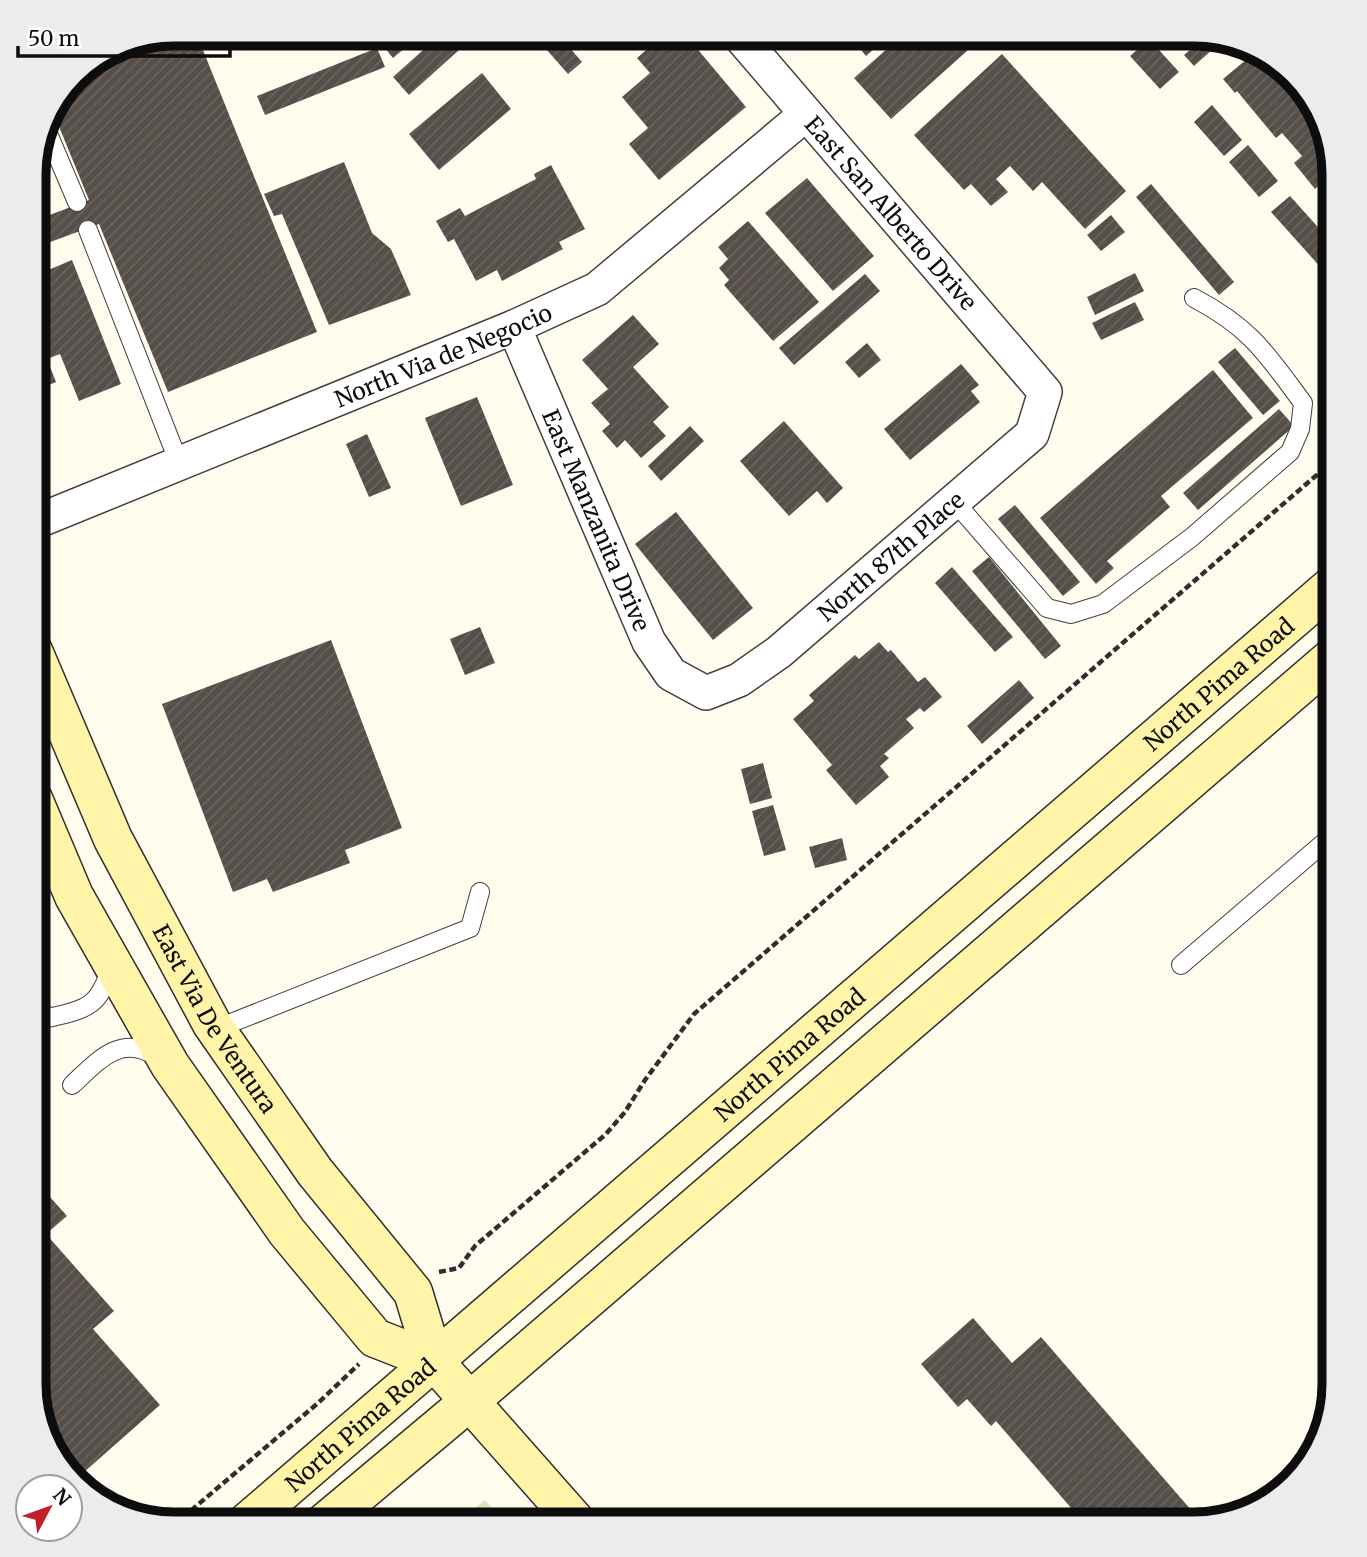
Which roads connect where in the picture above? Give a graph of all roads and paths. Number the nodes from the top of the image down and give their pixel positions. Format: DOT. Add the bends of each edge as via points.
graph roads {
  1 [pos="748,46"];
  2 [pos="806,114"];
  3 [pos="50,139"];
  4 [pos="77,202"];
  5 [pos="88,230"];
  6 [pos="1194,298"];
  7 [pos="513,327"];
  8 [pos="1045,392"];
  9 [pos="179,463"];
  10 [pos="1322,470"];
  11 [pos="954,501"];
  12 [pos="46,518"];
  13 [pos="1322,593"];
  14 [pos="1322,604"];
  15 [pos="1290,621"];
  16 [pos="1322,666"];
  17 [pos="46,681"];
  18 [pos="706,693"];
  19 [pos="46,830"];
  20 [pos="1322,844"];
  21 [pos="480,892"];
  22 [pos="112,963"];
  23 [pos="1181,965"];
  24 [pos="46,1016"];
  25 [pos="216,1029"];
  26 [pos="170,1065"];
  27 [pos="72,1085"];
  28 [pos="431,1274"];
  29 [pos="362,1353"];
  30 [pos="434,1361"];
  31 [pos="471,1400"];
  32 [pos="189,1512"];
  33 [pos="259,1512"];
  34 [pos="337,1512"];
  35 [pos="568,1512"];
  1 -- 2 [label="street, East San Alberto Drive"];
  2 -- 7 [label="street, North Via de Negocio" via="597,289"];
  2 -- 8 [label="street, East San Alberto Drive"];
  3 -- 4 [label="lane"];
  5 -- 9 [label="lane"];
  6 -- 11 [label="lane" via="1226,315 1258,341 1303,403 1300,429 1290,452 1192,537 1103,604 1071,614 1047,608"];
  7 -- 9 [label="street, North Via de Negocio"];
  7 -- 18 [label="street, East Manzanita Drive" via="649,642 671,674"];
  8 -- 11 [label="street, North 87th Place" via="1032,434"];
  9 -- 12 [label="street, North Via de Negocio"];
  10 -- 28 [label="path" via="704,1005 606,1134 475,1246 459,1268"];
  11 -- 18 [label="street, North 87th Place" via="779,652 739,680"];
  13 -- 15 [label="main road, North Pima Road"];
  14 -- 15 [label="main road"];
  15 -- 30 [label="main road, North Pima Road"];
  16 -- 31 [label="main road"];
  17 -- 25 [label="main road, East Via De Ventura" via="113,838"];
  19 -- 22 [label="main road, East Via De Ventura" via="74,896"];
  20 -- 23 [label="lane"];
  21 -- 25 [label="lane" via="470,929"];
  22 -- 24 [label="lane" via="104,993 93,1004"];
  22 -- 26 [label="main road, East Via De Ventura"];
  25 -- 30 [label="main road, East Via De Ventura" via="316,1172 413,1292"];
  26 -- 27 [label="lane" via="142,1047 129,1045 96,1063"];
  26 -- 30 [label="main road, East Via De Ventura" via="287,1232 375,1338"];
  29 -- 32 [label="path" via="353,1371"];
  30 -- 31 [label="main road, East Via De Ventura"];
  30 -- 33 [label="main road, North Pima Road"];
  31 -- 34 [label="main road"];
  31 -- 35 [label="main road, East Via De Ventura"];
}
